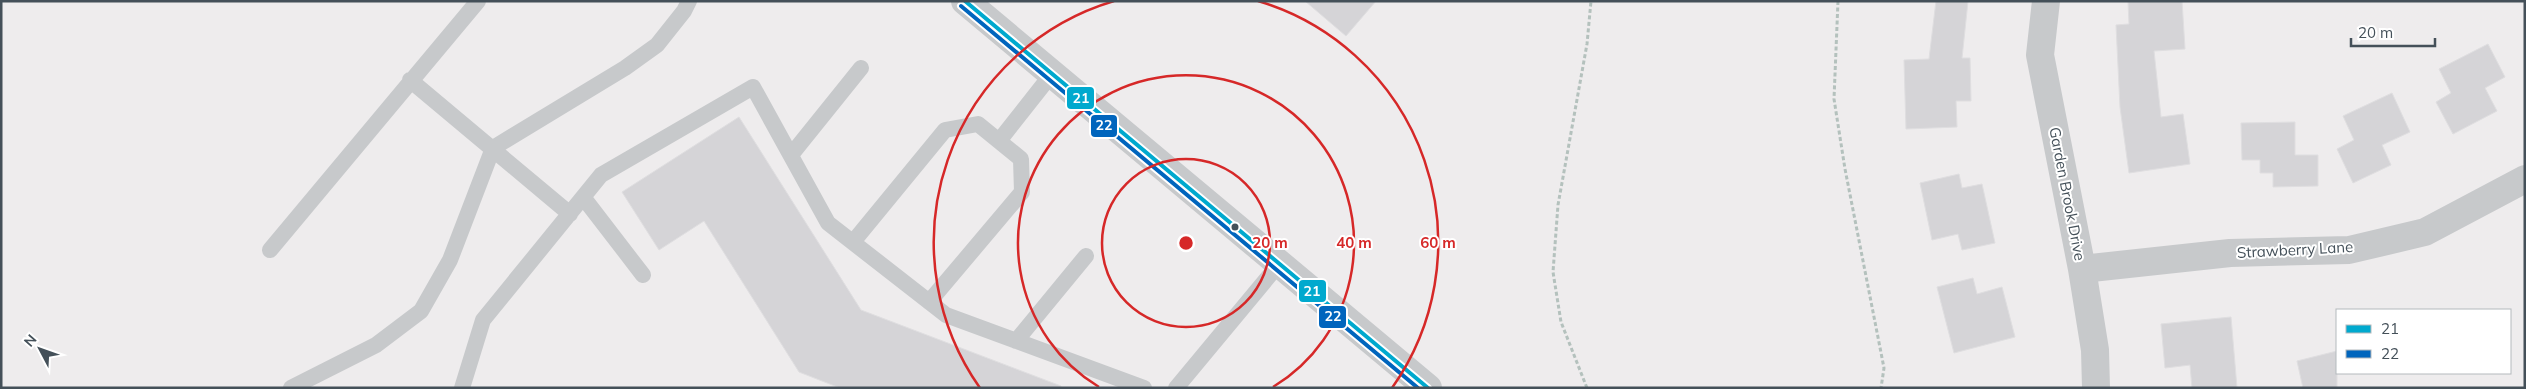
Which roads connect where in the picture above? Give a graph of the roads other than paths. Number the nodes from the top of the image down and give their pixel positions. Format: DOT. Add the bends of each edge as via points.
graph roads {
  1 [pos="478,1"];
  2 [pos="688,1"];
  3 [pos="965,1"];
  4 [pos="2046,1"];
  5 [pos="861,68"];
  6 [pos="1052,75"];
  7 [pos="410,80"];
  8 [pos="999,141"];
  9 [pos="493,148"];
  10 [pos="791,155"];
  11 [pos="2525,179"];
  12 [pos="583,197"];
  13 [pos="570,214"];
  14 [pos="853,242"];
  15 [pos="270,250"];
  16 [pos="1086,256"];
  17 [pos="1279,264"];
  18 [pos="2082,269"];
  19 [pos="643,275"];
  20 [pos="929,302"];
  21 [pos="1016,340"];
  22 [pos="1424,387"];
  23 [pos="291,388"];
  24 [pos="462,388"];
  25 [pos="1144,388"];
  26 [pos="1176,388"];
  27 [pos="2096,388"];
  1 -- 7 [label="lane"];
  2 -- 9 [label="lane" via="657,45"];
  3 -- 6 [label="street"];
  4 -- 18 [label="street, Garden Brook Drive" via="2040,55"];
  5 -- 10 [label="lane"];
  6 -- 8 [label="lane"];
  6 -- 17 [label="street"];
  7 -- 9 [label="lane"];
  7 -- 15 [label="lane"];
  8 -- 14 [label="lane" via="978,124 945,130"];
  8 -- 20 [label="lane" via="1021,159 1022,192"];
  9 -- 13 [label="lane"];
  9 -- 23 [label="lane" via="450,260 421,311 376,345"];
  10 -- 12 [label="lane" via="754,87 601,175"];
  10 -- 14 [label="lane" via="828,223"];
  11 -- 18 [label="street, Strawberry Lane" via="2426,232 2349,250 2230,253"];
  12 -- 13 [label="lane"];
  12 -- 19 [label="lane"];
  13 -- 24 [label="lane" via="483,320"];
  14 -- 20 [label="lane"];
  16 -- 21 [label="lane"];
  17 -- 22 [label="street"];
  17 -- 26 [label="lane"];
  18 -- 27 [label="street, Garden Brook Drive" via="2095,350"];
  20 -- 21 [label="lane" via="946,315"];
  21 -- 25 [label="lane"];
}
